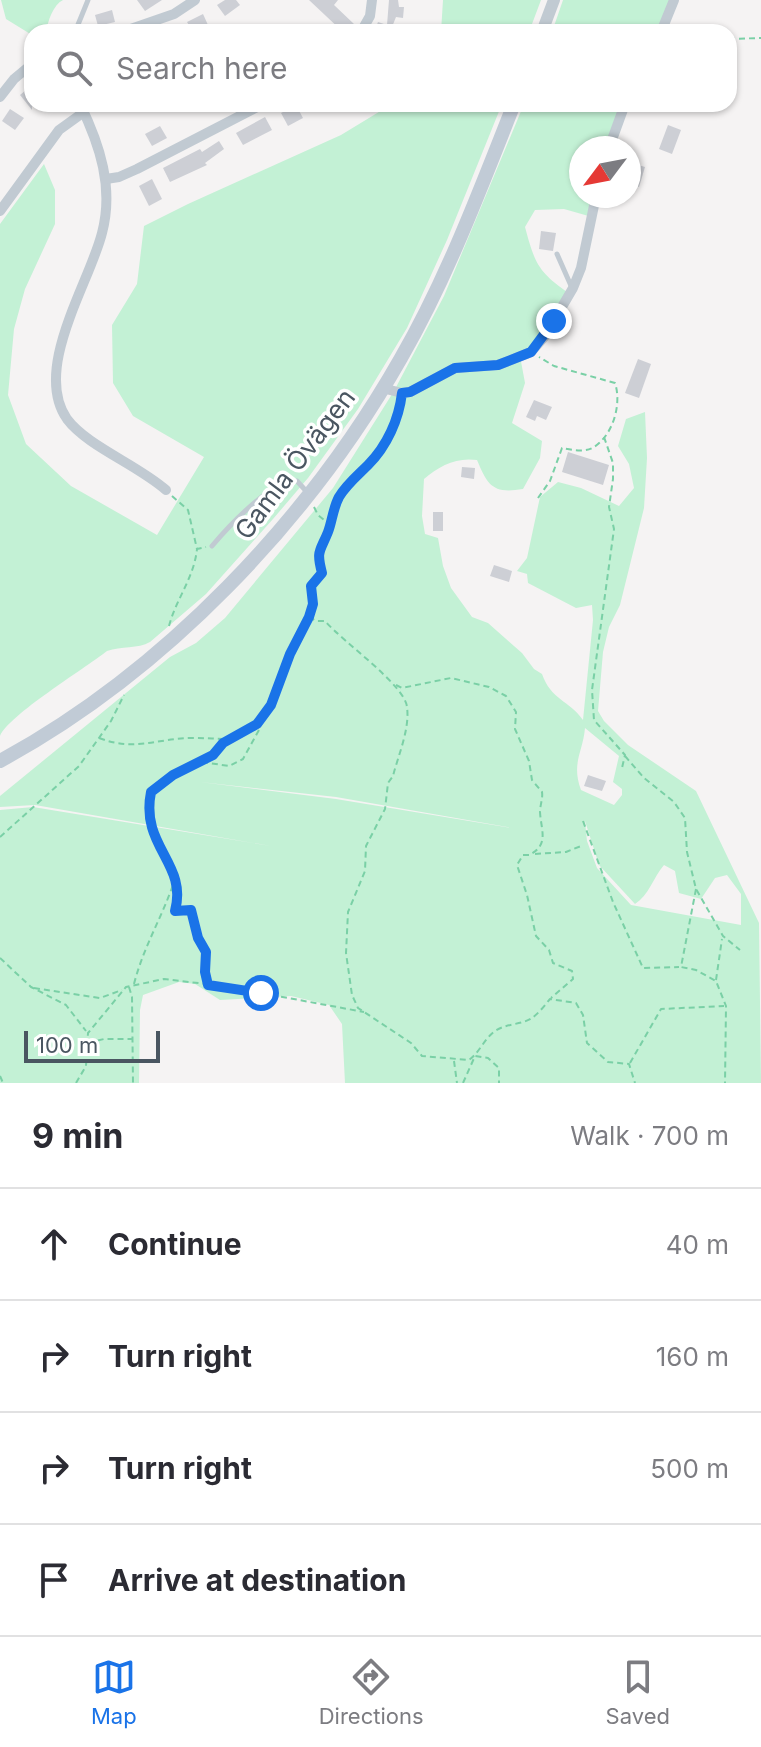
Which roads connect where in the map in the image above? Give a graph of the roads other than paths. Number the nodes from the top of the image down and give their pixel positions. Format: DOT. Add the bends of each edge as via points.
graph roads {
  1 [pos="88,0"];
  2 [pos="195,0"];
  3 [pos="372,0"];
  4 [pos="554,0"];
  5 [pos="674,0"];
  6 [pos="77,24"];
  7 [pos="145,24"];
  8 [pos="366,24"];
  9 [pos="545,24"];
  10 [pos="664,24"];
  11 [pos="24,69"];
  12 [pos="4,83"];
  13 [pos="0,97"];
  14 [pos="78,112"];
  15 [pos="84,112"];
  16 [pos="247,112"];
  17 [pos="511,112"];
  18 [pos="622,112"];
  19 [pos="613,136"];
  20 [pos="106,179"];
  21 [pos="594,208"];
  22 [pos="0,211"];
  23 [pos="557,254"];
  24 [pos="573,288"];
  25 [pos="382,388"];
  26 [pos="166,490"];
  27 [pos="308,493"];
  28 [pos="212,546"];
  29 [pos="0,761"];
  1 -- 6 [label="lane"];
  2 -- 7 [label="street"];
  3 -- 8 [label="street"];
  4 -- 9 [label="street"];
  5 -- 10 [label="street"];
  11 -- 12 [label="street"];
  12 -- 13 [label="street"];
  14 -- 22 [label="street"];
  15 -- 20 [label="street"];
  16 -- 20 [label="street" via="137,169"];
  17 -- 25 [label="main road, Gamla Övägen" via="429,306"];
  18 -- 19 [label="street"];
  20 -- 26 [label="street" via="103,232 63,335 58,395 66,417 84,435"];
  21 -- 24 [label="street"];
  23 -- 24 [label="lane"];
  24 -- 25 [label="street" via="531,352 498,365 455,368 410,392"];
  25 -- 27 [label="main road, Gamla Övägen"];
  27 -- 28 [label="lane" via="297,481 288,480 253,505"];
  27 -- 29 [label="main road, Gamla Övägen" via="220,595 159,651 89,705"];
}
